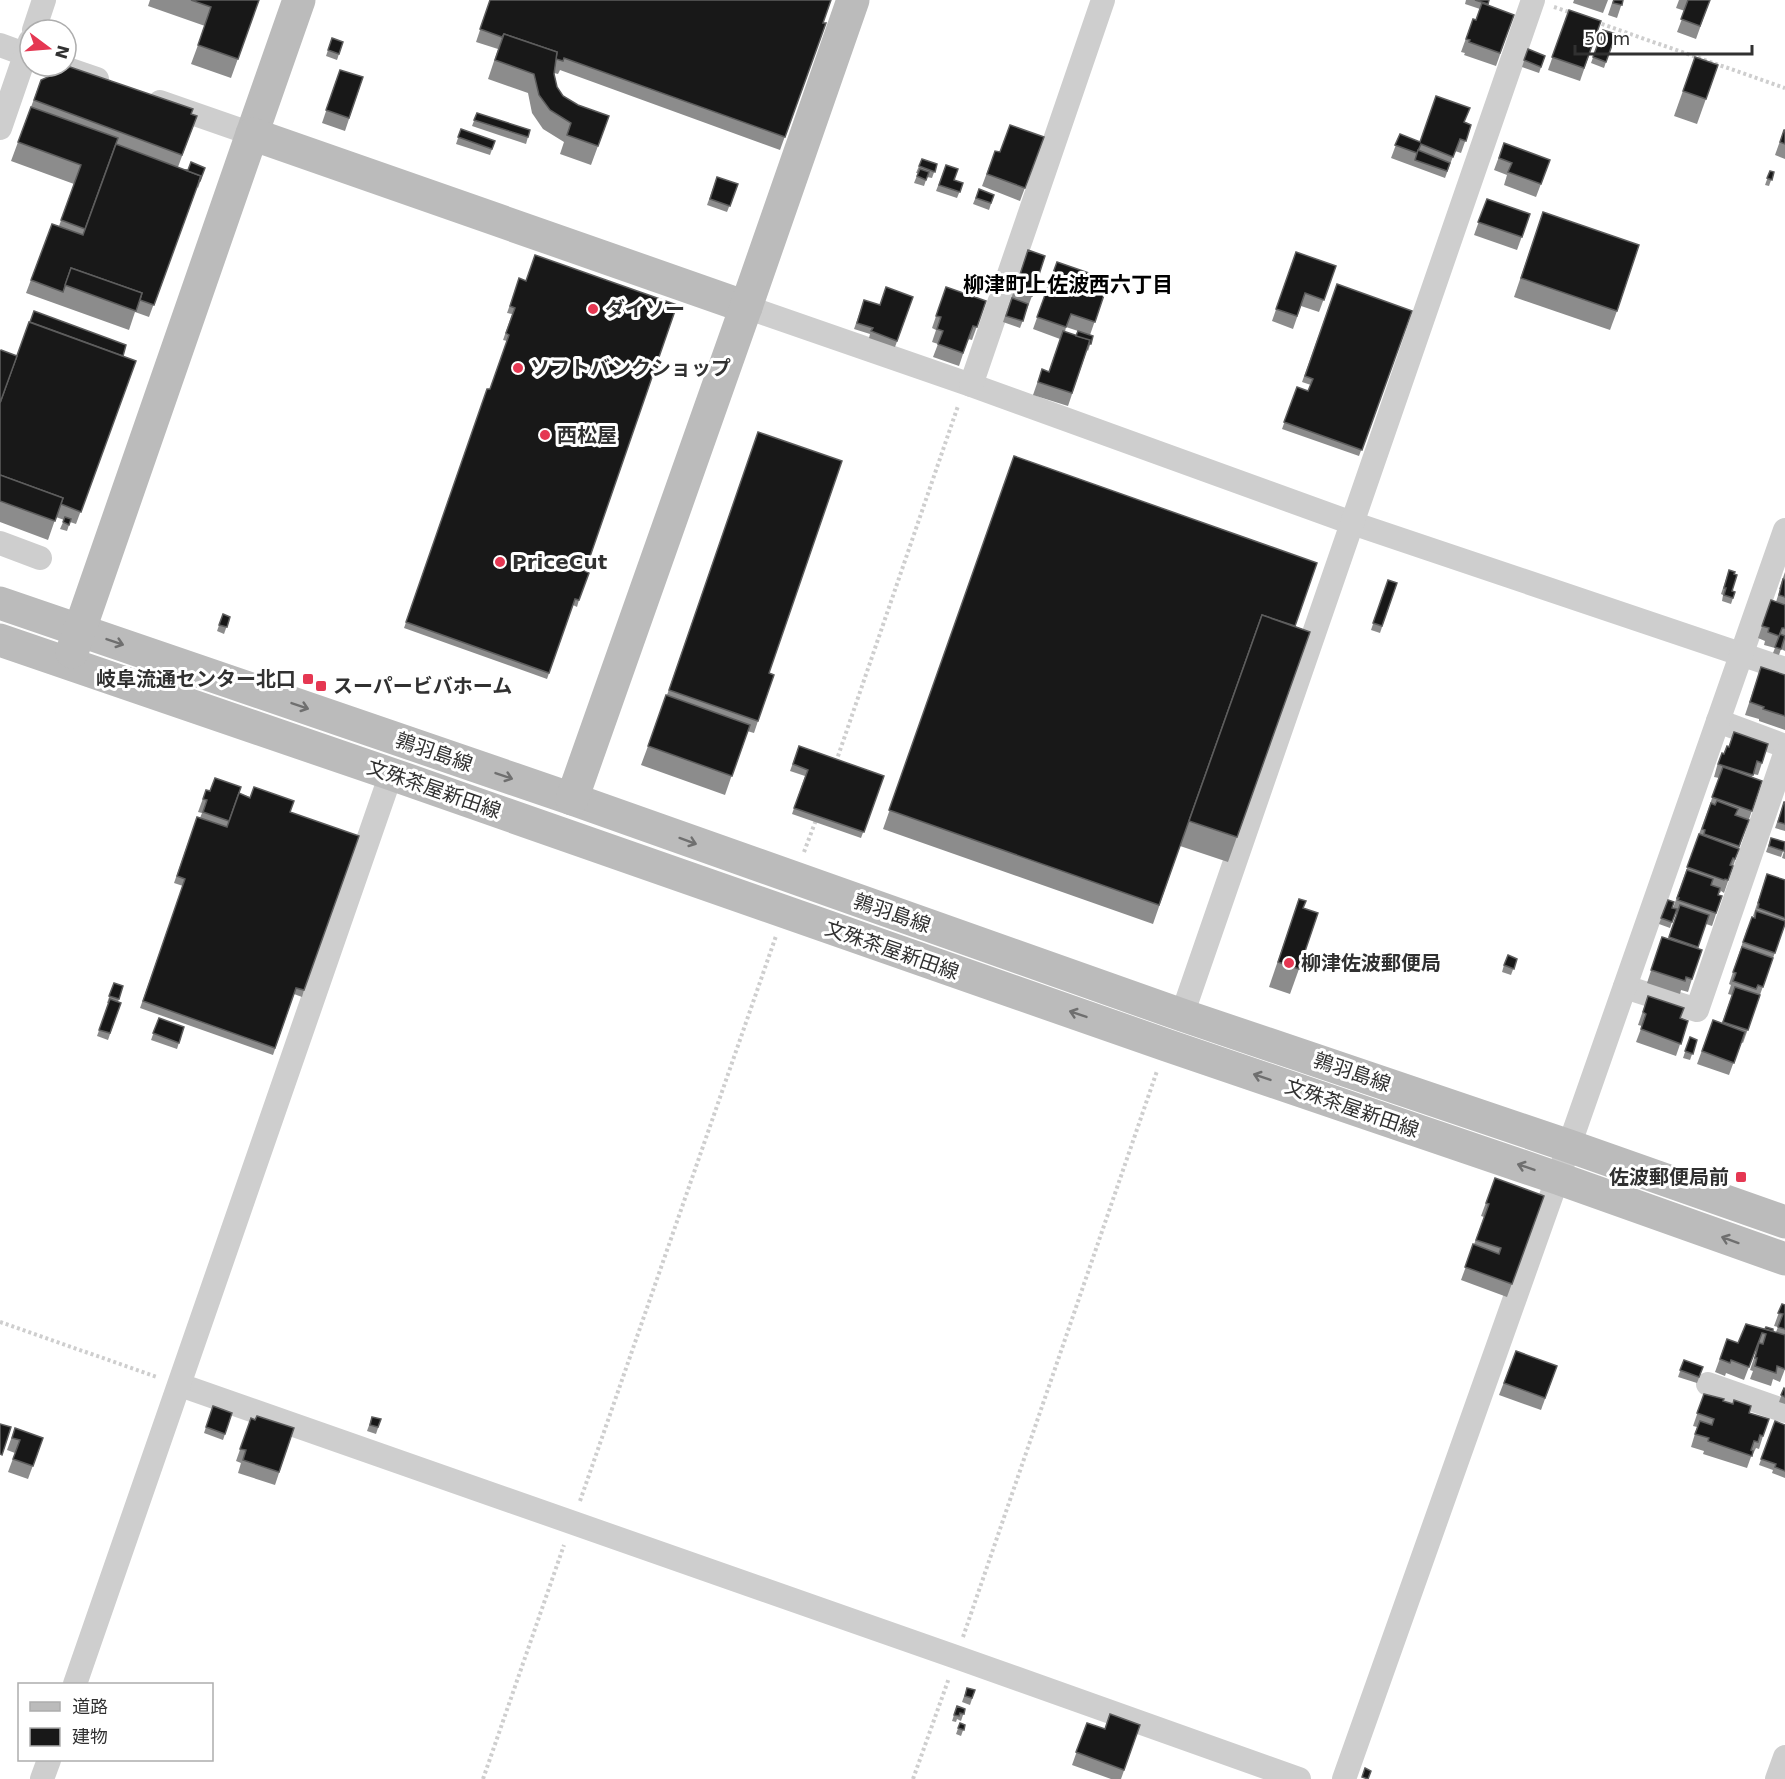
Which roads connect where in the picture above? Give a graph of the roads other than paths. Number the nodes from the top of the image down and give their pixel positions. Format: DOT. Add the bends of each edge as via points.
graph roads {
  1 [pos="44,0"];
  2 [pos="299,0"];
  3 [pos="852,0"];
  4 [pos="1103,0"];
  5 [pos="1539,2"];
  6 [pos="38,18"];
  7 [pos="0,45"];
  8 [pos="18,48"];
  9 [pos="78,73"];
  10 [pos="18,78"];
  11 [pos="116,86"];
  12 [pos="138,94"];
  13 [pos="0,128"];
  14 [pos="252,134"];
  15 [pos="746,307"];
  16 [pos="972,385"];
  17 [pos="1352,523"];
  18 [pos="1785,530"];
  19 [pos="0,543"];
  20 [pos="40,558"];
  21 [pos="0,603"];
  22 [pos="80,630"];
  23 [pos="0,640"];
  24 [pos="1742,654"];
  25 [pos="69,663"];
  26 [pos="1785,669"];
  27 [pos="1718,721"];
  28 [pos="1785,746"];
  29 [pos="1785,754"];
  30 [pos="391,774"];
  31 [pos="572,799"];
  32 [pos="1625,987"];
  33 [pos="1182,1015"];
  34 [pos="1569,1146"];
  35 [pos="1557,1178"];
  36 [pos="1785,1222"];
  37 [pos="1785,1259"];
  38 [pos="1708,1384"];
  39 [pos="180,1385"];
  40 [pos="1785,1411"];
  41 [pos="75,1683"];
  42 [pos="1785,1757"];
  43 [pos="49,1761"];
  44 [pos="42,1779"];
  45 [pos="1299,1779"];
  46 [pos="1344,1779"];
  47 [pos="1777,1779"];
  1 -- 6 [label="street"];
  2 -- 14 [label="main road"];
  3 -- 15 [label="main road"];
  4 -- 16 [label="street"];
  5 -- 17 [label="street"];
  7 -- 8 [label="street"];
  9 -- 11 [label="street"];
  10 -- 13 [label="street"];
  12 -- 14 [label="street"];
  14 -- 15 [label="main road"];
  14 -- 22 [label="main road"];
  15 -- 16 [label="street"];
  15 -- 31 [label="main road"];
  16 -- 17 [label="street"];
  17 -- 24 [label="street"];
  17 -- 33 [label="street"];
  18 -- 24 [label="street"];
  19 -- 20 [label="street"];
  21 -- 22 [label="main road, 鶉羽島線"];
  22 -- 25 [label="main road"];
  22 -- 31 [label="main road, 鶉羽島線, one-way"];
  23 -- 25 [label="main road, 文殊茶屋新田線"];
  24 -- 26 [label="street"];
  24 -- 27 [label="street"];
  25 -- 30 [label="main road, 文殊茶屋新田線"];
  27 -- 28 [label="street"];
  27 -- 32 [label="street"];
  29 -- 32 [label="street" via="1697,1010"];
  35 -- 30 [label="main road, 文殊茶屋新田線, one-way"];
  30 -- 39 [label="street"];
  31 -- 33 [label="main road, 鶉羽島線, one-way"];
  32 -- 34 [label="street"];
  33 -- 34 [label="main road, 鶉羽島線"];
  34 -- 35 [label="street"];
  34 -- 36 [label="main road, 鶉羽島線"];
  37 -- 35 [label="main road, 文殊茶屋新田線, one-way"];
  35 -- 46 [label="street"];
  38 -- 40 [label="street"];
  39 -- 41 [label="street"];
  39 -- 45 [label="street"];
  42 -- 47 [label="street"];
  43 -- 44 [label="street"];
}
